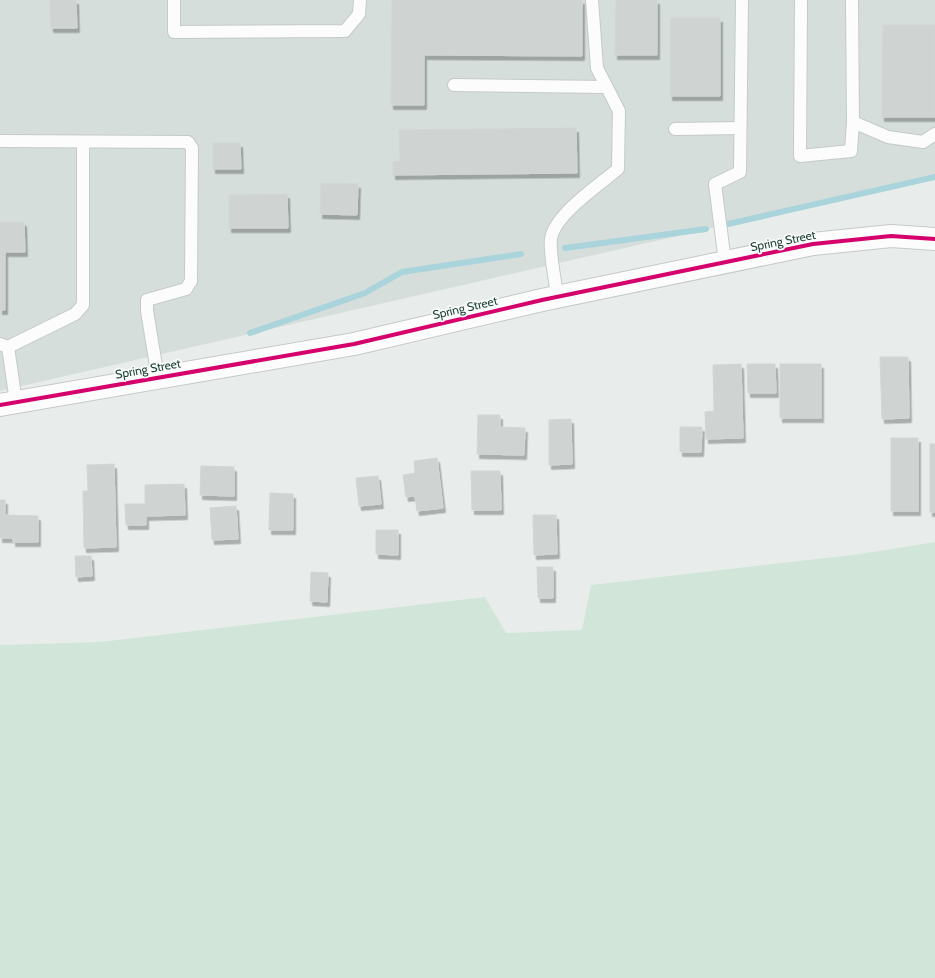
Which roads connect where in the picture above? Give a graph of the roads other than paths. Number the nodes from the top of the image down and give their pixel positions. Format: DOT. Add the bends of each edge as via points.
graph roads {
  1 [pos="174,0"];
  2 [pos="360,0"];
  3 [pos="592,0"];
  4 [pos="742,0"];
  5 [pos="801,0"];
  6 [pos="852,0"];
  7 [pos="454,85"];
  8 [pos="606,87"];
  9 [pos="853,122"];
  10 [pos="740,128"];
  11 [pos="675,129"];
  12 [pos="935,134"];
  13 [pos="0,141"];
  14 [pos="83,142"];
  15 [pos="935,239"];
  16 [pos="725,262"];
  17 [pos="557,298"];
  18 [pos="4,345"];
  19 [pos="158,378"];
  20 [pos="8,404"];
  1 -- 2 [label="lane" via="174,32 182,32 345,31 359,14"];
  3 -- 8 [label="lane" via="597,68"];
  4 -- 10 [label="lane"];
  5 -- 9 [label="lane" via="800,156 851,152"];
  6 -- 9 [label="lane"];
  7 -- 8 [label="lane"];
  8 -- 17 [label="lane" via="619,111 618,169 561,217 554,228 551,240"];
  9 -- 12 [label="lane" via="888,137 923,142"];
  10 -- 11 [label="lane"];
  10 -- 16 [label="lane" via="740,172 715,184"];
  13 -- 14 [label="lane"];
  14 -- 18 [label="lane" via="83,305 75,314"];
  14 -- 19 [label="lane" via="188,142 192,148 191,281 186,289 147,300"];
  15 -- 16 [label="street, Spring Street" via="891,236 813,244"];
  16 -- 17 [label="street, Spring Street"];
  17 -- 19 [label="street, Spring Street" via="354,344"];
  18 -- 20 [label="lane"];
  19 -- 20 [label="street, Spring Street"];
}
